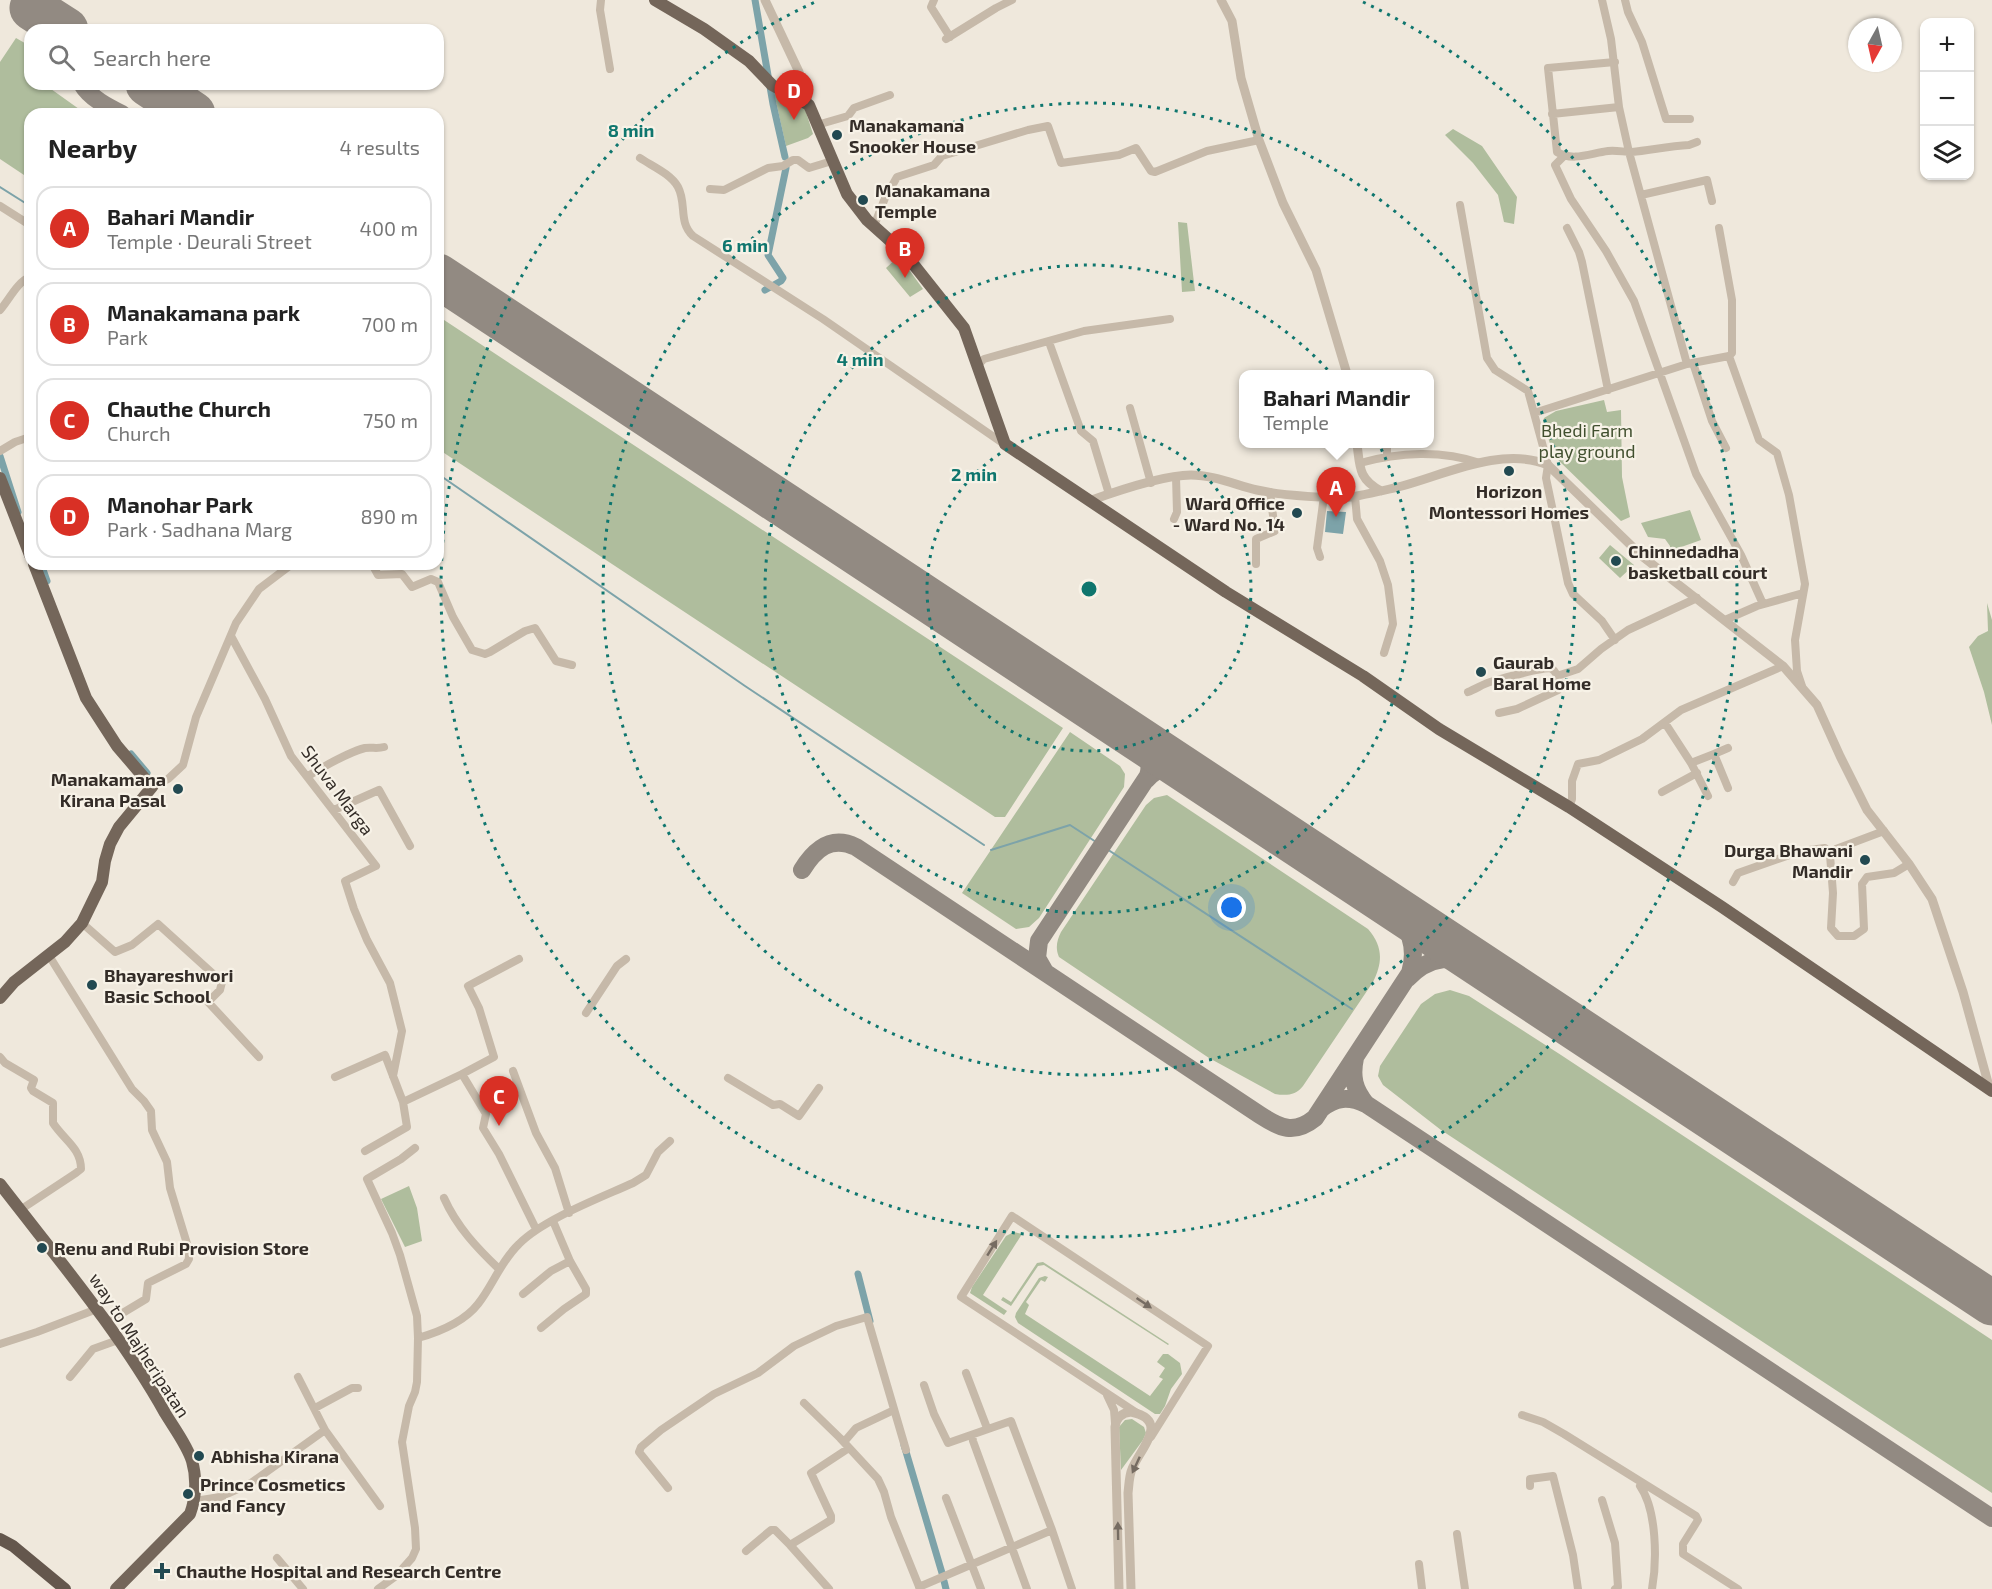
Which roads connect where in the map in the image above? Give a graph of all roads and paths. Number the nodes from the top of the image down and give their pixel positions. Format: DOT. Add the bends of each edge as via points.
graph roads {
  1 [pos="601,0"];
  2 [pos="655,0"];
  3 [pos="765,0"];
  4 [pos="934,0"];
  5 [pos="1012,0"];
  6 [pos="1221,0"];
  7 [pos="1602,0"];
  8 [pos="1625,0"];
  9 [pos="1615,62"];
  10 [pos="610,69"];
  11 [pos="890,95"];
  12 [pos="809,105"];
  13 [pos="1618,107"];
  14 [pos="1552,114"];
  15 [pos="1690,119"];
  16 [pos="817,125"];
  17 [pos="1259,140"];
  18 [pos="1697,142"];
  19 [pos="1629,152"];
  20 [pos="1564,156"];
  21 [pos="640,158"];
  22 [pos="832,161"];
  23 [pos="710,189"];
  24 [pos="1641,195"];
  25 [pos="1712,201"];
  26 [pos="1461,205"];
  27 [pos="0,206"];
  28 [pos="24,221"];
  29 [pos="874,226"];
  30 [pos="1567,228"];
  31 [pos="1719,228"];
  32 [pos="24,280"];
  33 [pos="0,310"];
  34 [pos="1170,320"];
  35 [pos="1049,342"];
  36 [pos="1730,356"];
  37 [pos="1690,364"];
  38 [pos="978,365"];
  39 [pos="1346,370"];
  40 [pos="1660,373"];
  41 [pos="1608,390"];
  42 [pos="1130,408"];
  43 [pos="1534,413"];
  44 [pos="24,439"];
  45 [pos="1005,444"];
  46 [pos="1358,448"];
  47 [pos="1387,448"];
  48 [pos="1726,448"];
  49 [pos="0,451"];
  50 [pos="1387,457"];
  51 [pos="1360,463"];
  52 [pos="1481,464"];
  53 [pos="1548,465"];
  54 [pos="1176,477"];
  55 [pos="0,478"];
  56 [pos="1150,483"];
  57 [pos="1381,490"];
  58 [pos="1270,492"];
  59 [pos="1109,494"];
  60 [pos="1324,496"];
  61 [pos="1354,496"];
  62 [pos="1089,501"];
  63 [pos="1174,519"];
  64 [pos="24,540"];
  65 [pos="1320,557"];
  66 [pos="1256,564"];
  67 [pos="36,570"];
  68 [pos="284,570"];
  69 [pos="376,570"];
  70 [pos="1803,593"];
  71 [pos="1697,598"];
  72 [pos="1763,604"];
  73 [pos="1725,620"];
  74 [pos="231,636"];
  75 [pos="1614,640"];
  76 [pos="1384,653"];
  77 [pos="572,665"];
  78 [pos="1783,666"];
  79 [pos="1557,676"];
  80 [pos="1802,686"];
  81 [pos="1468,692"];
  82 [pos="1499,713"];
  83 [pos="1665,723"];
  84 [pos="384,747"];
  85 [pos="1728,748"];
  86 [pos="1714,754"];
  87 [pos="1691,763"];
  88 [pos="1696,773"];
  89 [pos="308,776"];
  90 [pos="152,788"];
  91 [pos="1728,788"];
  92 [pos="1662,792"];
  93 [pos="1708,795"];
  94 [pos="1569,807"];
  95 [pos="334,810"];
  96 [pos="1884,831"];
  97 [pos="410,846"];
  98 [pos="1830,855"];
  99 [pos="1909,864"];
  100 [pos="1732,882"];
  101 [pos="82,923"];
  102 [pos="48,954"];
  103 [pos="519,959"];
  104 [pos="626,959"];
  105 [pos="0,998"];
  106 [pos="586,1012"];
  107 [pos="0,1057"];
  108 [pos="259,1057"];
  109 [pos="513,1071"];
  110 [pos="462,1074"];
  111 [pos="393,1076"];
  112 [pos="334,1077"];
  113 [pos="728,1078"];
  114 [pos="819,1088"];
  115 [pos="1991,1091"];
  116 [pos="402,1102"];
  117 [pos="670,1141"];
  118 [pos="415,1148"];
  119 [pos="365,1151"];
  120 [pos="0,1184"];
  121 [pos="444,1198"];
  122 [pos="20,1210"];
  123 [pos="569,1213"];
  124 [pos="553,1221"];
  125 [pos="536,1229"];
  126 [pos="570,1261"];
  127 [pos="499,1269"];
  128 [pos="524,1293"];
  129 [pos="97,1309"];
  130 [pos="106,1323"];
  131 [pos="541,1328"];
  132 [pos="418,1338"];
  133 [pos="118,1340"];
  134 [pos="0,1344"];
  135 [pos="966,1373"];
  136 [pos="70,1377"];
  137 [pos="298,1377"];
  138 [pos="924,1385"];
  139 [pos="358,1388"];
  140 [pos="1101,1389"];
  141 [pos="804,1403"];
  142 [pos="315,1408"];
  143 [pos="894,1410"];
  144 [pos="1522,1415"];
  145 [pos="1142,1416"];
  146 [pos="1157,1426"];
  147 [pos="987,1428"];
  148 [pos="1116,1428"];
  149 [pos="326,1430"];
  150 [pos="972,1435"];
  151 [pos="1149,1440"];
  152 [pos="846,1445"];
  153 [pos="906,1450"];
  154 [pos="1530,1486"];
  155 [pos="1640,1486"];
  156 [pos="668,1488"];
  157 [pos="946,1498"];
  158 [pos="1602,1500"];
  159 [pos="195,1502"];
  160 [pos="380,1506"];
  161 [pos="1052,1530"];
  162 [pos="1457,1534"];
  163 [pos="0,1539"];
  164 [pos="790,1545"];
  165 [pos="1012,1546"];
  166 [pos="746,1551"];
  167 [pos="277,1558"];
  168 [pos="971,1564"];
  169 [pos="1419,1564"];
  170 [pos="919,1588"];
  171 [pos="65,1589"];
  172 [pos="116,1589"];
  173 [pos="303,1589"];
  174 [pos="378,1589"];
  175 [pos="829,1589"];
  176 [pos="981,1589"];
  177 [pos="1027,1589"];
  178 [pos="1072,1589"];
  179 [pos="1119,1589"];
  180 [pos="1131,1589"];
  181 [pos="1422,1589"];
  182 [pos="1465,1589"];
  183 [pos="1578,1589"];
  184 [pos="1615,1589"];
  185 [pos="1652,1589"];
  186 [pos="1738,1589"];
  1 -- 10 [label="street"];
  2 -- 12 [label="main road" via="749,61 772,85"];
  3 -- 12 [label="street" via="799,72"];
  4 -- 5 [label="street" via="931,7 948,38"];
  6 -- 17 [label="street" via="1232,21 1241,78"];
  7 -- 9 [label="street"];
  8 -- 15 [label="street" via="1666,119"];
  9 -- 13 [label="street"];
  9 -- 14 [label="street" via="1548,68"];
  11 -- 16 [label="street" via="854,108 848,116"];
  12 -- 16 [label="main road"];
  13 -- 14 [label="street"];
  13 -- 19 [label="street"];
  14 -- 20 [label="street" via="1557,152"];
  16 -- 22 [label="main road"];
  17 -- 29 [label="street" via="1207,151 1155,172 1136,148 1061,163 1048,126 1028,130 942,156 934,165 897,177"];
  17 -- 39 [label="street" via="1282,203 1316,270"];
  18 -- 19 [label="street"];
  19 -- 20 [label="street"];
  19 -- 24 [label="street"];
  20 -- 40 [label="street" via="1555,165 1559,177 1634,301"];
  21 -- 45 [label="street" via="677,186 687,231"];
  22 -- 23 [label="street" via="809,168 793,160 724,190"];
  22 -- 29 [label="main road" via="847,194"];
  24 -- 25 [label="street" via="1707,180"];
  24 -- 37 [label="street"];
  26 -- 43 [label="street" via="1487,358 1495,370 1528,391"];
  27 -- 28 [label="street"];
  29 -- 38 [label="main road" via="906,255 964,328"];
  30 -- 41 [label="street" via="1582,262"];
  31 -- 36 [label="street" via="1732,300"];
  32 -- 33 [label="street"];
  34 -- 35 [label="street" via="1084,331"];
  35 -- 38 [label="street" via="984,359"];
  35 -- 59 [label="street" via="1081,431 1093,441"];
  36 -- 37 [label="street"];
  36 -- 70 [label="street" via="1759,440 1777,453 1789,495 1805,584"];
  37 -- 40 [label="street"];
  37 -- 48 [label="street"];
  38 -- 45 [label="main road"];
  40 -- 41 [label="street"];
  40 -- 72 [label="street" via="1696,474"];
  41 -- 43 [label="street"];
  42 -- 56 [label="street"];
  43 -- 53 [label="street"];
  44 -- 49 [label="street"];
  45 -- 62 [label="main road"];
  46 -- 51 [label="street"];
  47 -- 50 [label="street"];
  50 -- 51 [label="street"];
  50 -- 52 [label="street" via="1435,454"];
  51 -- 57 [label="street" via="1363,478"];
  52 -- 53 [label="street" via="1523,459"];
  52 -- 57 [label="street"];
  53 -- 71 [label="street" via="1643,557"];
  53 -- 75 [label="street" via="1546,478 1573,594 1602,621"];
  54 -- 56 [label="street"];
  54 -- 58 [label="street" via="1207,477"];
  54 -- 63 [label="street"];
  55 -- 64 [label="main road"];
  56 -- 59 [label="street"];
  57 -- 61 [label="street"];
  58 -- 60 [label="street"];
  58 -- 66 [label="street" via="1275,531 1256,539"];
  59 -- 62 [label="street"];
  60 -- 61 [label="street"];
  60 -- 65 [label="street" via="1317,548"];
  61 -- 76 [label="street" via="1357,519 1388,585 1393,624"];
  62 -- 94 [label="main road" via="1439,729"];
  67 -- 90 [label="main road" via="86,698 117,746"];
  68 -- 74 [label="street" via="259,589"];
  69 -- 77 [label="street" via="378,574 402,573 412,587 432,579 438,582 472,650 485,654 535,628 556,661"];
  70 -- 72 [label="street"];
  70 -- 80 [label="street" via="1795,640"];
  71 -- 73 [label="street"];
  71 -- 75 [label="street"];
  72 -- 73 [label="street"];
  73 -- 78 [label="street"];
  74 -- 89 [label="street, Shuva Marga" via="291,756"];
  74 -- 90 [label="street" via="196,717 183,765"];
  75 -- 79 [label="street" via="1578,669"];
  78 -- 80 [label="street"];
  78 -- 83 [label="street" via="1681,710"];
  79 -- 81 [label="street" via="1550,668 1542,669 1488,682"];
  79 -- 82 [label="street" via="1562,686 1558,690"];
  80 -- 96 [label="street" via="1817,705 1867,810"];
  83 -- 87 [label="street"];
  83 -- 94 [label="street" via="1599,760 1578,764"];
  84 -- 89 [label="street" via="367,748"];
  85 -- 86 [label="street"];
  86 -- 87 [label="street"];
  86 -- 91 [label="street"];
  87 -- 88 [label="street"];
  88 -- 92 [label="street"];
  88 -- 93 [label="street"];
  89 -- 95 [label="street, Shuva Marga"];
  90 -- 101 [label="main road" via="110,844 99,889"];
  94 -- 115 [label="main road"];
  95 -- 97 [label="street" via="379,789"];
  95 -- 111 [label="street, Shuva Marga" via="376,866 345,881 367,940 390,983 402,1031"];
  96 -- 98 [label="street" via="1836,849"];
  96 -- 99 [label="street"];
  98 -- 99 [label="street" via="1831,928 1838,936 1854,936 1864,929 1862,884 1867,877 1894,873"];
  98 -- 100 [label="street" via="1825,848 1801,851 1738,873"];
  99 -- 115 [label="street" via="1932,899"];
  101 -- 102 [label="main road"];
  101 -- 108 [label="street" via="115,952 132,945 158,924 222,982 208,1002"];
  102 -- 105 [label="main road"];
  102 -- 130 [label="street" via="132,1089 150,1111 152,1130 167,1162 170,1188 188,1247 186,1264 148,1283 146,1299"];
  103 -- 110 [label="street" via="468,986 494,1057"];
  104 -- 106 [label="street" via="616,966"];
  107 -- 122 [label="street" via="34,1080 33,1091 53,1103 53,1123 73,1145 81,1163 76,1173"];
  109 -- 123 [label="street" via="536,1133 555,1168"];
  110 -- 116 [label="street"];
  110 -- 125 [label="street" via="486,1114 483,1128"];
  111 -- 112 [label="street" via="386,1055"];
  111 -- 116 [label="street"];
  113 -- 114 [label="street" via="773,1106 780,1104 799,1116"];
  116 -- 119 [label="street" via="407,1127"];
  117 -- 123 [label="street" via="658,1152 646,1175"];
  118 -- 132 [label="street" via="367,1179 400,1255 417,1316"];
  120 -- 122 [label="main road, way to Majheripatan"];
  121 -- 127 [label="street" via="473,1244"];
  122 -- 129 [label="main road, way to Majheripatan"];
  123 -- 124 [label="street"];
  124 -- 125 [label="street"];
  124 -- 126 [label="street"];
  125 -- 127 [label="street"];
  126 -- 128 [label="street"];
  126 -- 131 [label="street" via="586,1294"];
  127 -- 132 [label="street" via="477,1306 453,1325"];
  129 -- 130 [label="main road, way to Majheripatan"];
  129 -- 134 [label="street"];
  130 -- 133 [label="main road, way to Majheripatan"];
  132 -- 174 [label="street" via="416,1392 402,1442 416,1549 396,1576"];
  133 -- 136 [label="street" via="93,1349"];
  133 -- 159 [label="main road, way to Majheripatan" via="192,1460"];
  135 -- 147 [label="street"];
  137 -- 142 [label="street"];
  138 -- 150 [label="street" via="946,1442"];
  139 -- 142 [label="street"];
  140 -- 145 [label="street"];
  140 -- 146 [label="street, one-way" via="961,1297 1012,1216 1208,1346"];
  140 -- 148 [label="street" via="1113,1405"];
  141 -- 152 [label="street"];
  142 -- 149 [label="street"];
  143 -- 152 [label="street" via="862,1424"];
  143 -- 153 [label="street"];
  143 -- 156 [label="street" via="867,1317 845,1323 804,1340 650,1438 639,1452"];
  144 -- 186 [label="street" via="1564,1434 1696,1516 1698,1520 1683,1544 1683,1554"];
  145 -- 146 [label="street"];
  145 -- 148 [label="street" via="1126,1412 1118,1418"];
  145 -- 151 [label="street" via="1152,1430"];
  146 -- 151 [label="street"];
  147 -- 150 [label="street"];
  147 -- 161 [label="street" via="1011,1420"];
  179 -- 148 [label="street, one-way"];
  149 -- 159 [label="street" via="251,1483 220,1497"];
  149 -- 160 [label="street"];
  150 -- 165 [label="street"];
  151 -- 180 [label="street, one-way" via="1132,1469 1128,1493"];
  152 -- 164 [label="street" via="811,1473 831,1520"];
  152 -- 170 [label="street" via="878,1479"];
  154 -- 183 [label="street" via="1530,1479 1553,1476"];
  155 -- 185 [label="street" via="1651,1516 1655,1546"];
  157 -- 168 [label="street"];
  158 -- 184 [label="street" via="1615,1542"];
  159 -- 172 [label="main road" via="190,1514"];
  161 -- 165 [label="street"];
  161 -- 178 [label="street"];
  162 -- 182 [label="street"];
  163 -- 171 [label="highway"];
  164 -- 166 [label="street" via="771,1530"];
  164 -- 175 [label="street"];
  165 -- 168 [label="street"];
  165 -- 177 [label="street"];
  167 -- 173 [label="street"];
  168 -- 170 [label="street"];
  168 -- 176 [label="street"];
  169 -- 181 [label="street"];
}
